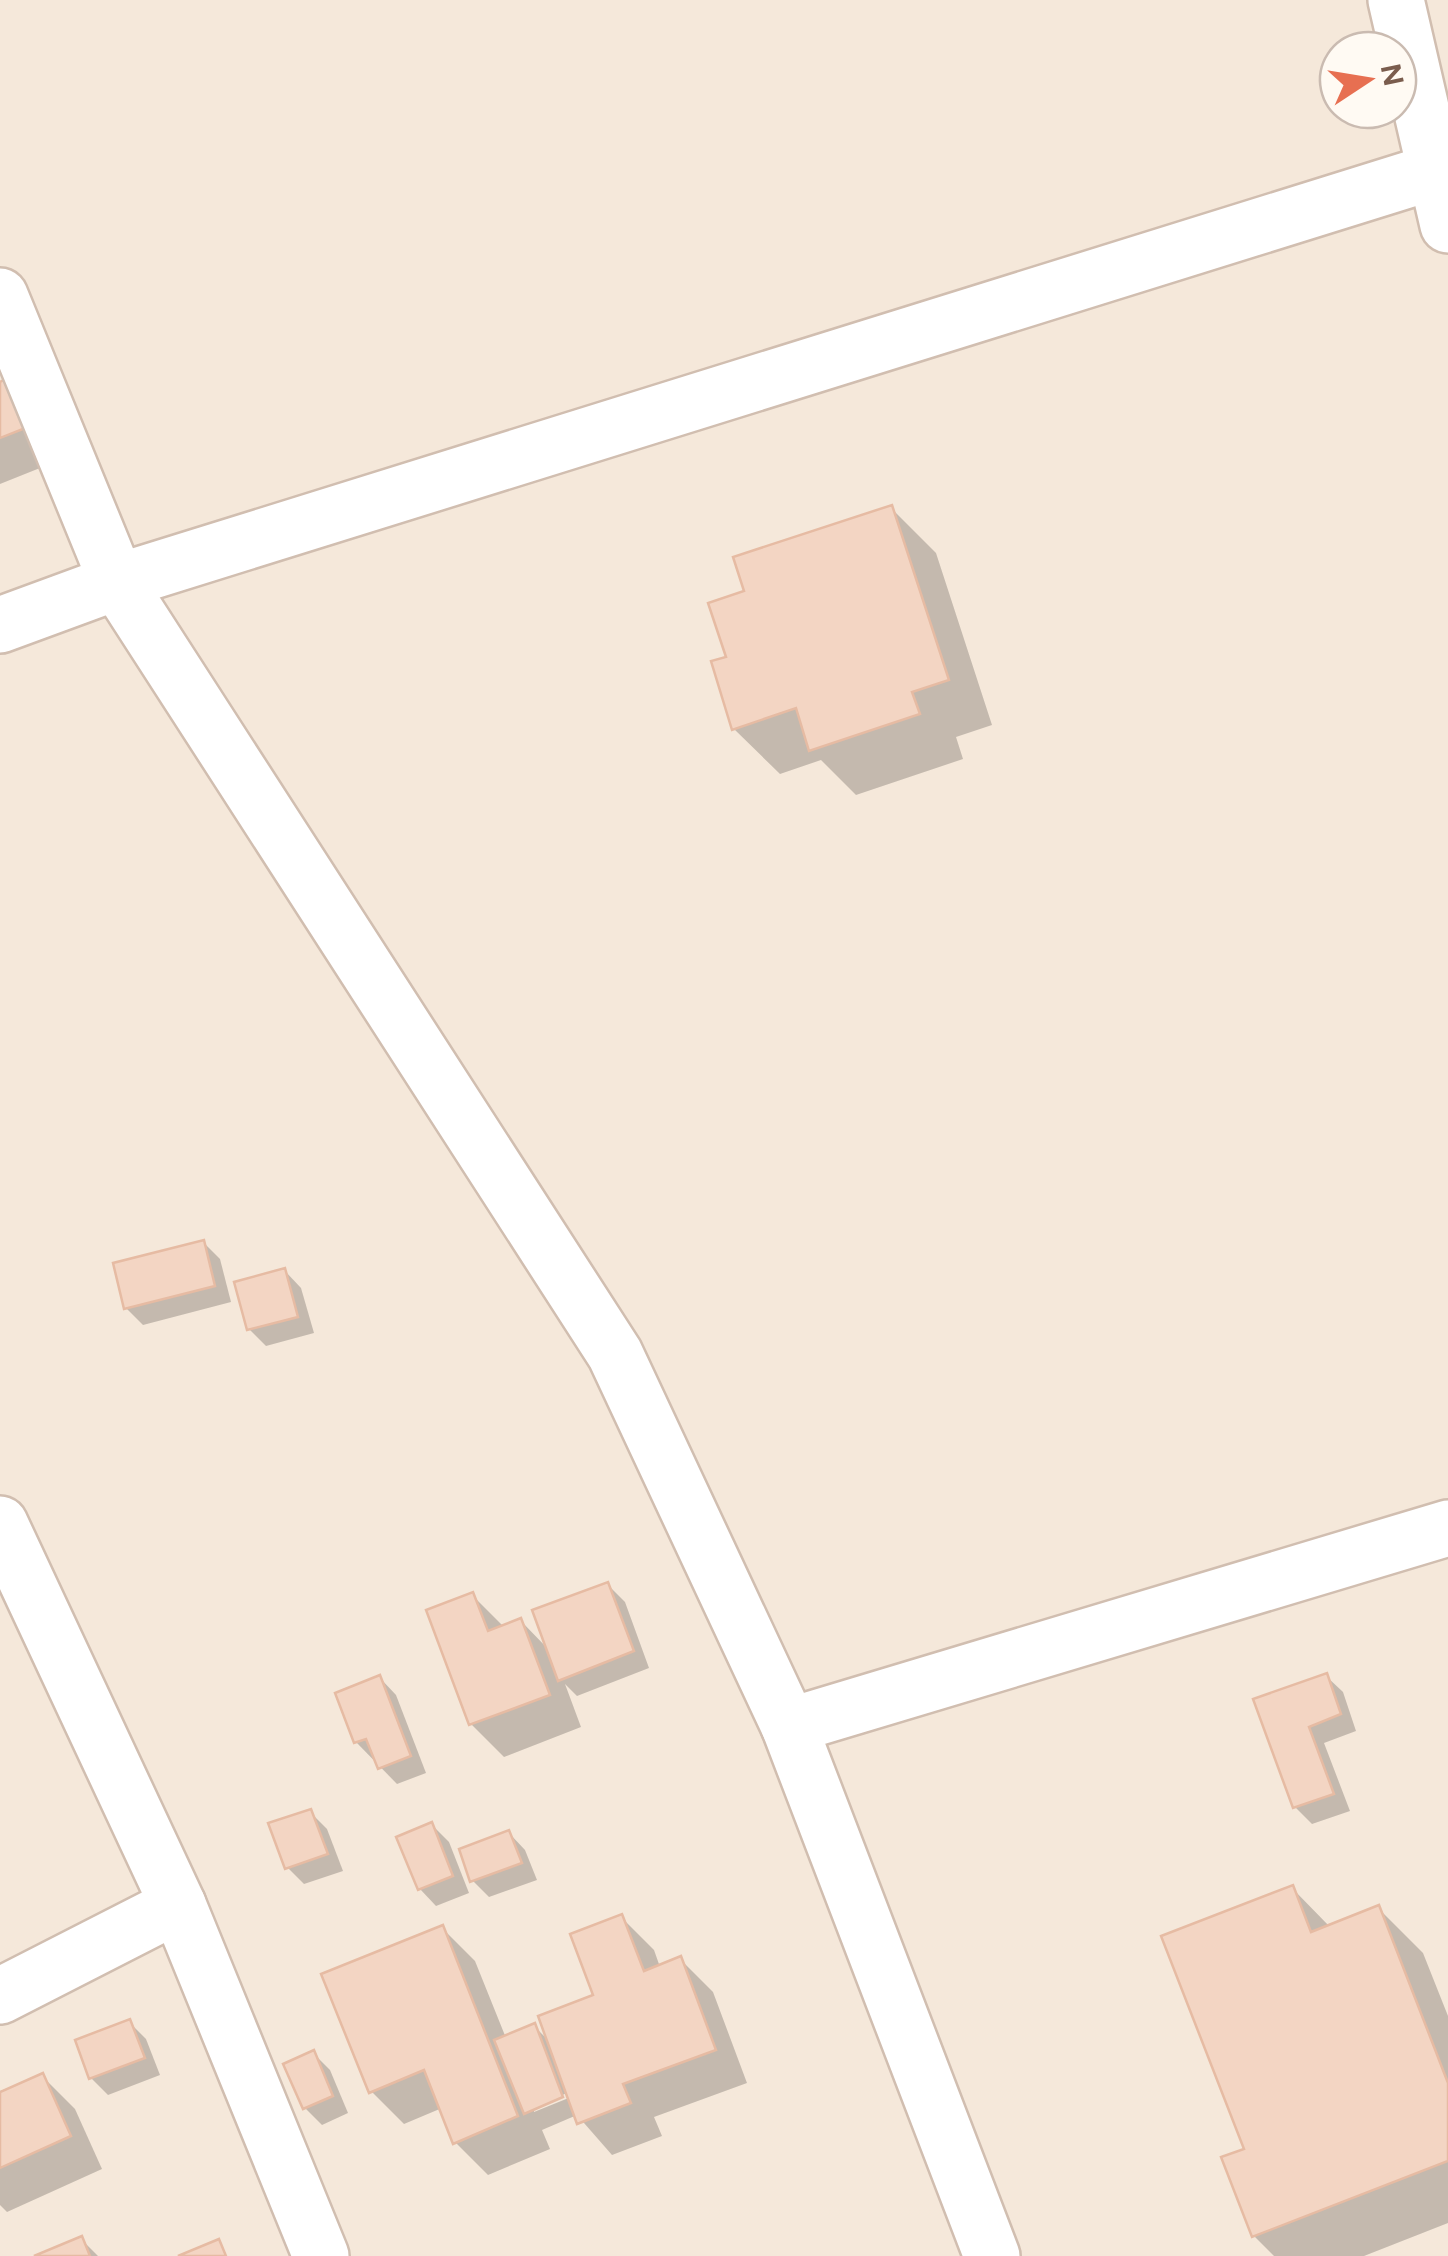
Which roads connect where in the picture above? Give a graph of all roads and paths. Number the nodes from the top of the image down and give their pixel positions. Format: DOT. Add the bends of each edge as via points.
graph roads {
  1 [pos="1396,0"];
  2 [pos="1436,170"];
  3 [pos="1448,225"];
  4 [pos="0,296"];
  5 [pos="117,582"];
  6 [pos="0,625"];
  7 [pos="0,1524"];
  8 [pos="1448,1528"];
  9 [pos="789,1726"];
  10 [pos="178,1905"];
  11 [pos="0,1996"];
  12 [pos="321,2256"];
  13 [pos="992,2256"];
  1 -- 2 [label="street"];
  2 -- 3 [label="street"];
  2 -- 5 [label="street"];
  4 -- 5 [label="street"];
  5 -- 6 [label="street"];
  5 -- 9 [label="street" via="616,1354"];
  7 -- 10 [label="street"];
  8 -- 9 [label="street"];
  9 -- 13 [label="street"];
  10 -- 11 [label="street"];
  10 -- 12 [label="street"];
}
